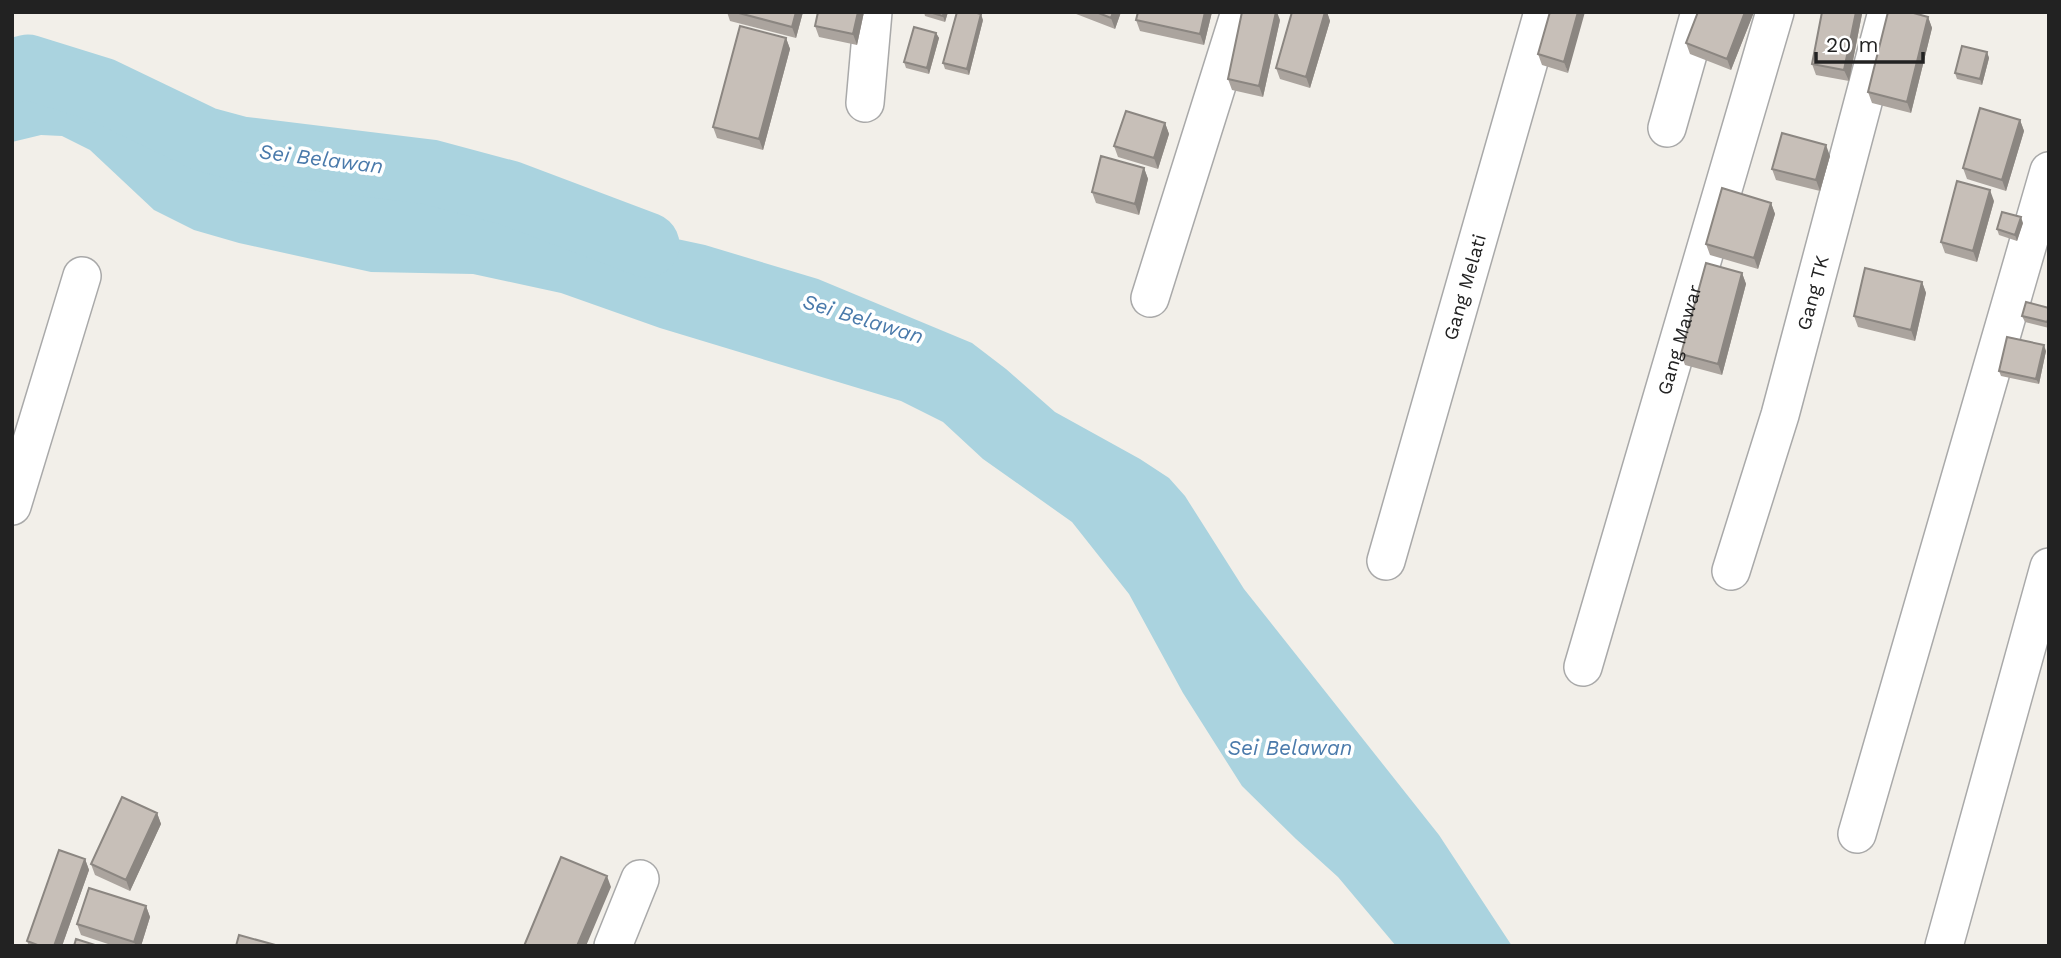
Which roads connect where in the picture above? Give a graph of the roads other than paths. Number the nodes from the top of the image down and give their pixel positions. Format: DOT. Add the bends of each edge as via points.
graph roads {
  1 [pos="873,12"];
  2 [pos="1240,12"];
  3 [pos="1543,12"];
  4 [pos="1700,12"];
  5 [pos="1775,12"];
  6 [pos="1887,12"];
  7 [pos="865,103"];
  8 [pos="1667,128"];
  9 [pos="2049,171"];
  10 [pos="82,276"];
  11 [pos="1150,298"];
  12 [pos="12,506"];
  13 [pos="1386,561"];
  14 [pos="2049,568"];
  15 [pos="1731,571"];
  16 [pos="1583,667"];
  17 [pos="1857,834"];
  18 [pos="640,879"];
  19 [pos="612,946"];
  20 [pos="1944,946"];
  1 -- 7 [label="street"];
  2 -- 11 [label="street"];
  3 -- 13 [label="street, Gang Melati"];
  4 -- 8 [label="street"];
  5 -- 16 [label="street, Gang Mawar"];
  6 -- 15 [label="street, Gang TK" via="1780,415"];
  9 -- 17 [label="street"];
  10 -- 12 [label="street"];
  14 -- 20 [label="street"];
  18 -- 19 [label="street"];
}
